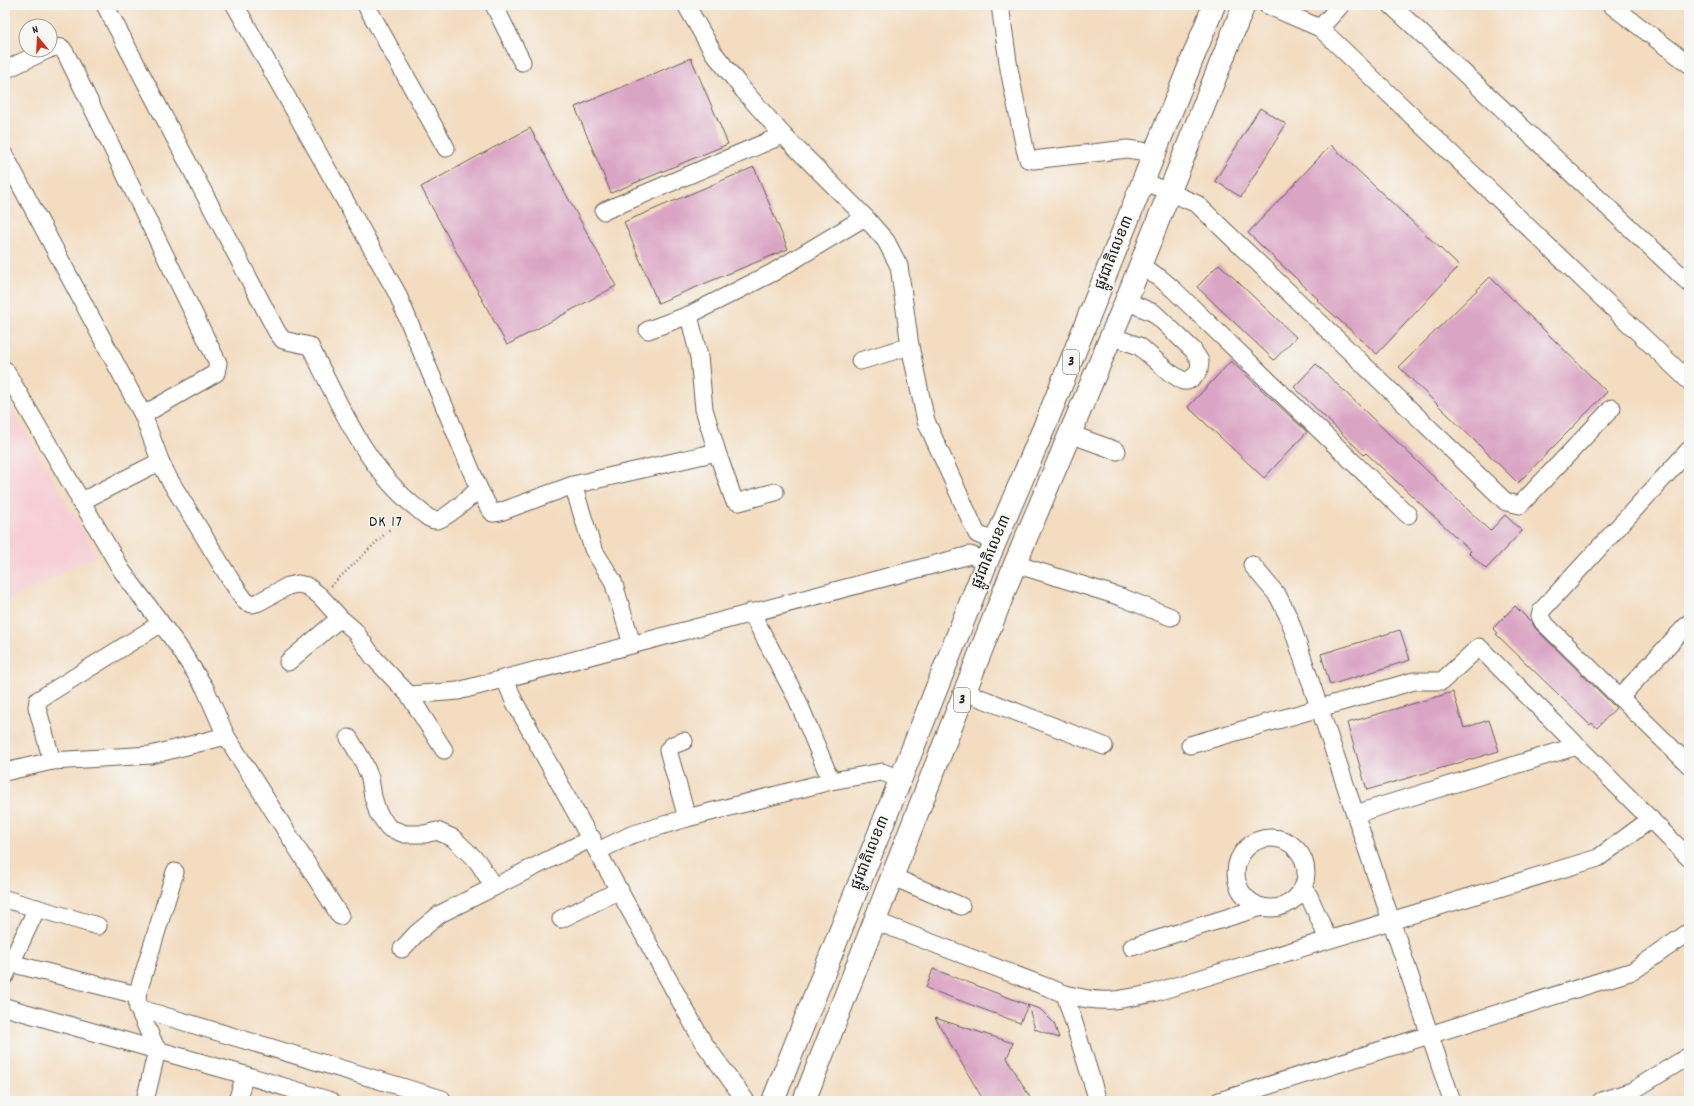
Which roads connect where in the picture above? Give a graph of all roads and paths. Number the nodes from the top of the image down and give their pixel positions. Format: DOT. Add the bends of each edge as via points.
graph roads {
  1 [pos="104,5"];
  2 [pos="235,5"];
  3 [pos="366,5"];
  4 [pos="494,5"];
  5 [pos="686,5"];
  6 [pos="1000,5"];
  7 [pos="1214,5"];
  8 [pos="1244,5"];
  9 [pos="1267,5"];
  10 [pos="1341,5"];
  11 [pos="1391,5"];
  12 [pos="1614,6"];
  13 [pos="1320,28"];
  14 [pos="58,48"];
  15 [pos="30,58"];
  16 [pos="522,62"];
  17 [pos="1689,64"];
  18 [pos="5,70"];
  19 [pos="783,135"];
  20 [pos="446,148"];
  21 [pos="1154,153"];
  22 [pos="5,156"];
  23 [pos="1143,180"];
  24 [pos="1170,192"];
  25 [pos="604,211"];
  26 [pos="865,217"];
  27 [pos="1140,266"];
  28 [pos="1689,283"];
  29 [pos="1126,300"];
  30 [pos="689,315"];
  31 [pos="648,330"];
  32 [pos="1111,336"];
  33 [pos="910,346"];
  34 [pos="860,361"];
  35 [pos="5,370"];
  36 [pos="1689,381"];
  37 [pos="1612,408"];
  38 [pos="143,415"];
  39 [pos="1070,434"];
  40 [pos="1689,450"];
  41 [pos="1117,451"];
  42 [pos="717,452"];
  43 [pos="161,463"];
  44 [pos="573,485"];
  45 [pos="479,489"];
  46 [pos="775,492"];
  47 [pos="80,502"];
  48 [pos="1408,515"];
  49 [pos="391,528"];
  50 [pos="982,548"];
  51 [pos="1015,564"];
  52 [pos="1252,565"];
  53 [pos="320,596"];
  54 [pos="751,612"];
  55 [pos="1170,617"];
  56 [pos="340,618"];
  57 [pos="1689,623"];
  58 [pos="160,624"];
  59 [pos="632,644"];
  60 [pos="288,662"];
  61 [pos="505,679"];
  62 [pos="965,692"];
  63 [pos="409,694"];
  64 [pos="1620,697"];
  65 [pos="1320,707"];
  66 [pos="226,736"];
  67 [pos="349,738"];
  68 [pos="684,741"];
  69 [pos="1190,745"];
  70 [pos="1104,746"];
  71 [pos="1578,746"];
  72 [pos="444,750"];
  73 [pos="52,762"];
  74 [pos="1689,765"];
  75 [pos="5,772"];
  76 [pos="900,779"];
  77 [pos="831,781"];
  78 [pos="1355,814"];
  79 [pos="687,818"];
  80 [pos="1651,819"];
  81 [pos="595,845"];
  82 [pos="1689,858"];
  83 [pos="175,872"];
  84 [pos="893,876"];
  85 [pos="494,887"];
  86 [pos="1303,889"];
  87 [pos="620,890"];
  88 [pos="5,899"];
  89 [pos="961,906"];
  90 [pos="37,908"];
  91 [pos="1262,908"];
  92 [pos="340,916"];
  93 [pos="561,919"];
  94 [pos="875,920"];
  95 [pos="1391,920"];
  96 [pos="98,926"];
  97 [pos="1689,932"];
  98 [pos="1328,939"];
  99 [pos="1132,947"];
  100 [pos="402,949"];
  101 [pos="8,970"];
  102 [pos="1065,994"];
  103 [pos="138,1001"];
  104 [pos="5,1007"];
  105 [pos="1430,1036"];
  106 [pos="157,1050"];
  107 [pos="1689,1056"];
  108 [pos="245,1075"];
  109 [pos="442,1099"];
  110 [pos="145,1101"];
  111 [pos="238,1101"];
  112 [pos="331,1101"];
  113 [pos="746,1101"];
  114 [pos="773,1101"];
  115 [pos="804,1101"];
  116 [pos="1098,1101"];
  117 [pos="1219,1101"];
  118 [pos="1452,1101"];
  119 [pos="1601,1101"];
  1 -- 45 [label="street" via="277,332 283,340 310,346 366,452 391,485 415,508 437,521"];
  2 -- 45 [label="street" via="397,293"];
  3 -- 20 [label="street"];
  4 -- 16 [label="street"];
  5 -- 19 [label="street" via="713,52"];
  6 -- 21 [label="street" via="1009,68 1028,159 1127,148"];
  7 -- 21 [label="highway, ផ្លូវជាតិលេខ៣ / 3"];
  8 -- 24 [label="highway, ផ្លូវជាតិលេខ៣ / 3"];
  9 -- 13 [label="street"];
  10 -- 13 [label="street"];
  11 -- 28 [label="street"];
  12 -- 17 [label="street"];
  13 -- 36 [label="street"];
  14 -- 38 [label="street" via="62,48 66,54 218,363 216,373"];
  15 -- 18 [label="street"];
  19 -- 25 [label="street"];
  19 -- 26 [label="street"];
  21 -- 23 [label="highway, ផ្លូវជាតិលេខ៣ / 3"];
  22 -- 38 [label="street"];
  23 -- 24 [label="street"];
  23 -- 50 [label="highway, ផ្លូវជាតិលេខ៣ / 3" via="1046,423"];
  24 -- 27 [label="highway, ផ្លូវជាតិលេខ៣ / 3"];
  24 -- 37 [label="street" via="1197,204 1506,502 1520,505"];
  26 -- 30 [label="street" via="772,273"];
  26 -- 33 [label="street" via="886,242 899,266"];
  27 -- 29 [label="highway, ផ្លូវជាតិលេខ៣ / 3"];
  27 -- 48 [label="street" via="1174,290"];
  29 -- 32 [label="highway, ផ្លូវជាតិលេខ៣ / 3"];
  29 -- 32 [label="street" via="1154,313 1193,350 1200,361 1199,370 1194,377 1182,381 1139,346"];
  30 -- 31 [label="street"];
  30 -- 42 [label="street" via="699,357 704,409"];
  32 -- 39 [label="highway, ផ្លូវជាតិលេខ៣ / 3"];
  33 -- 34 [label="street"];
  33 -- 50 [label="street" via="926,421"];
  35 -- 47 [label="street"];
  38 -- 43 [label="street"];
  39 -- 41 [label="street"];
  39 -- 51 [label="highway, ផ្លូវជាតិលេខ៣ / 3"];
  40 -- 64 [label="street" via="1542,610 1540,616 1543,622"];
  42 -- 44 [label="street"];
  42 -- 46 [label="street" via="734,500 739,502"];
  43 -- 47 [label="street"];
  43 -- 53 [label="street" via="246,602 259,602 288,586 298,584 307,586"];
  44 -- 45 [label="street" via="493,513"];
  44 -- 59 [label="street" via="594,548 613,581"];
  47 -- 58 [label="street" via="122,571"];
  49 -- 53 [label="path"];
  50 -- 54 [label="street"];
  50 -- 76 [label="highway, ផ្លូវជាតិលេខ៣ / 3"];
  51 -- 55 [label="street" via="1121,597"];
  51 -- 62 [label="highway, ផ្លូវជាតិលេខ៣ / 3"];
  52 -- 65 [label="street" via="1278,596 1289,618"];
  53 -- 56 [label="street"];
  54 -- 59 [label="street"];
  54 -- 77 [label="street" via="797,699"];
  56 -- 60 [label="street"];
  56 -- 63 [label="street" via="354,630 374,658"];
  57 -- 64 [label="street"];
  58 -- 66 [label="street" via="178,646 205,688"];
  58 -- 73 [label="street" via="38,700"];
  59 -- 61 [label="street"];
  61 -- 63 [label="street" via="458,691"];
  61 -- 81 [label="street" via="514,701"];
  62 -- 70 [label="street"];
  62 -- 84 [label="highway, ផ្លូវជាតិលេខ៣ / 3"];
  63 -- 72 [label="street"];
  64 -- 74 [label="street"];
  65 -- 69 [label="street"];
  65 -- 71 [label="street" via="1414,680 1442,681 1479,647"];
  65 -- 78 [label="street"];
  66 -- 73 [label="street" via="151,754"];
  66 -- 92 [label="street"];
  67 -- 85 [label="street" via="370,778 378,813 389,828 405,834 437,831 453,838 478,862"];
  68 -- 79 [label="street" via="668,750"];
  71 -- 78 [label="street"];
  71 -- 80 [label="street"];
  73 -- 75 [label="street"];
  76 -- 77 [label="street" via="882,772"];
  76 -- 114 [label="highway, ផ្លូវជាតិលេខ៣ / 3"];
  77 -- 79 [label="street"];
  78 -- 95 [label="street"];
  79 -- 81 [label="street"];
  80 -- 82 [label="street"];
  80 -- 95 [label="street" via="1598,858"];
  81 -- 85 [label="street"];
  81 -- 87 [label="street"];
  83 -- 103 [label="street"];
  84 -- 89 [label="street"];
  84 -- 94 [label="highway, ផ្លូវជាតិលេខ៣ / 3"];
  85 -- 100 [label="street" via="440,914"];
  86 -- 91 [label="street" via="1293,901 1278,908"];
  86 -- 91 [label="street" via="1306,874 1303,858 1294,846 1280,839 1264,838 1249,845 1239,857 1236,873 1239,888 1248,900"];
  86 -- 98 [label="street" via="1309,896"];
  87 -- 93 [label="street"];
  87 -- 113 [label="street" via="703,1042"];
  88 -- 90 [label="street"];
  90 -- 96 [label="street"];
  90 -- 101 [label="street"];
  91 -- 99 [label="street"];
  94 -- 102 [label="street"];
  94 -- 115 [label="highway, ផ្លូវជាតិលេខ៣ / 3"];
  95 -- 98 [label="street"];
  95 -- 105 [label="street"];
  97 -- 105 [label="street" via="1633,971"];
  98 -- 102 [label="street" via="1130,998 1105,1002 1084,1000"];
  101 -- 103 [label="street"];
  102 -- 116 [label="street"];
  103 -- 106 [label="street"];
  103 -- 109 [label="street"];
  104 -- 106 [label="street"];
  105 -- 117 [label="street"];
  105 -- 118 [label="street"];
  106 -- 108 [label="street"];
  106 -- 110 [label="street"];
  107 -- 119 [label="street" via="1632,1091"];
  108 -- 111 [label="street"];
  108 -- 112 [label="street"];
}
